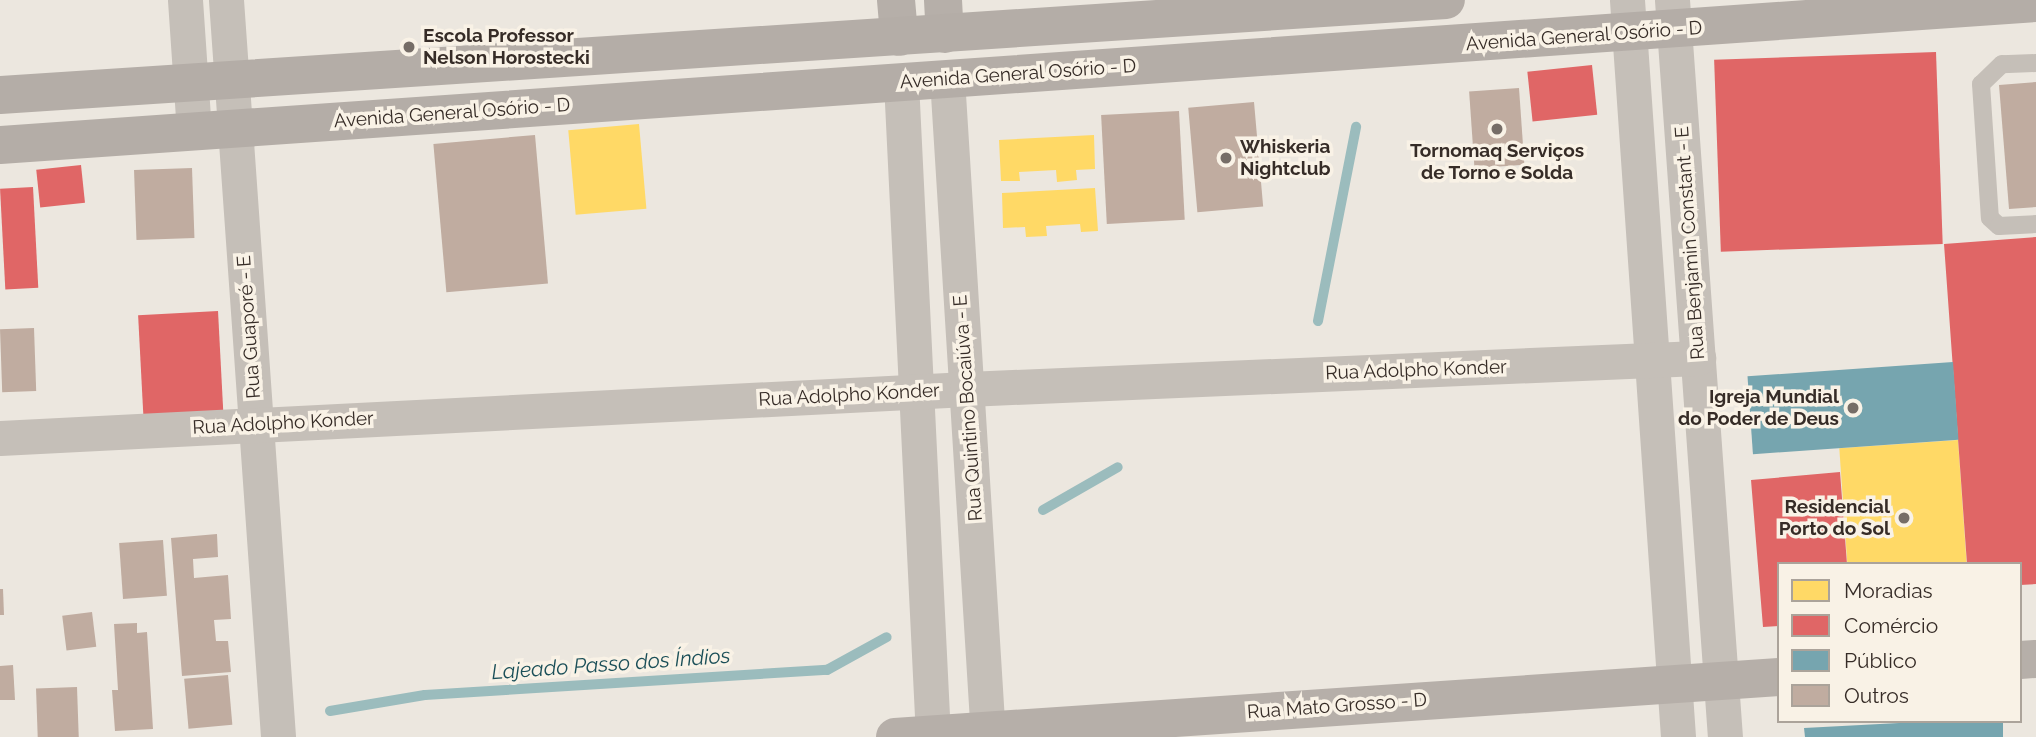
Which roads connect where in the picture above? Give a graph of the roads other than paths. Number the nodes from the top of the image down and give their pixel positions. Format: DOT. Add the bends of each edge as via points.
graph roads {
  1 [pos="185,0"];
  2 [pos="226,0"];
  3 [pos="896,0"];
  4 [pos="1446,0"];
  5 [pos="2036,3"];
  6 [pos="1674,15"];
  7 [pos="1628,16"];
  8 [pos="944,17"];
  9 [pos="899,37"];
  10 [pos="2036,63"];
  11 [pos="947,78"];
  12 [pos="232,82"];
  13 [pos="901,82"];
  14 [pos="189,84"];
  15 [pos="0,95"];
  16 [pos="235,128"];
  17 [pos="194,131"];
  18 [pos="0,145"];
  19 [pos="2036,224"];
  20 [pos="1698,358"];
  21 [pos="1654,359"];
  22 [pos="967,389"];
  23 [pos="916,391"];
  24 [pos="256,425"];
  25 [pos="0,438"];
  26 [pos="1777,677"];
  27 [pos="1721,681"];
  28 [pos="1674,684"];
  29 [pos="988,734"];
  30 [pos="933,736"];
  31 [pos="278,737"];
  32 [pos="895,737"];
  33 [pos="1678,737"];
  34 [pos="1725,737"];
  1 -- 14 [label="street"];
  2 -- 12 [label="street, Rua Guaporé - E"];
  3 -- 9 [label="street"];
  4 -- 8 [label="main road"];
  5 -- 6 [label="main road, Avenida General Osório - D"];
  6 -- 7 [label="main road, Avenida General Osório - D"];
  6 -- 20 [label="street, Rua Benjamin Constant - E"];
  7 -- 11 [label="main road, Avenida General Osório - D"];
  7 -- 21 [label="street"];
  8 -- 9 [label="main road"];
  9 -- 12 [label="main road"];
  10 -- 19 [label="lane" via="2002,64 1981,84 1990,218 1999,226"];
  11 -- 13 [label="main road, Avenida General Osório - D"];
  11 -- 22 [label="street, Rua Quintino Bocaiúva - E"];
  12 -- 14 [label="main road"];
  12 -- 16 [label="street, Rua Guaporé - E"];
  13 -- 16 [label="main road, Avenida General Osório - D"];
  13 -- 23 [label="street"];
  14 -- 15 [label="main road"];
  14 -- 17 [label="street"];
  16 -- 17 [label="main road, Avenida General Osório - D"];
  16 -- 24 [label="street, Rua Guaporé - E"];
  17 -- 18 [label="main road, Avenida General Osório - D"];
  20 -- 21 [label="street, Rua Adolpho Konder"];
  20 -- 27 [label="street, Rua Benjamin Constant - E"];
  21 -- 22 [label="street, Rua Adolpho Konder"];
  21 -- 28 [label="street"];
  22 -- 23 [label="street, Rua Adolpho Konder"];
  22 -- 29 [label="street, Rua Quintino Bocaiúva - E"];
  23 -- 24 [label="street, Rua Adolpho Konder"];
  23 -- 30 [label="street"];
  24 -- 25 [label="street, Rua Adolpho Konder"];
  24 -- 31 [label="street, Rua Guaporé - E"];
  26 -- 27 [label="street, Rua Mato Grosso - D"];
  27 -- 28 [label="street, Rua Mato Grosso - D"];
  27 -- 34 [label="street, Rua Benjamin Constant - E"];
  28 -- 29 [label="street, Rua Mato Grosso - D"];
  28 -- 33 [label="street"];
  29 -- 30 [label="street, Rua Mato Grosso - D"];
  30 -- 32 [label="street, Rua Mato Grosso - D"];
}
